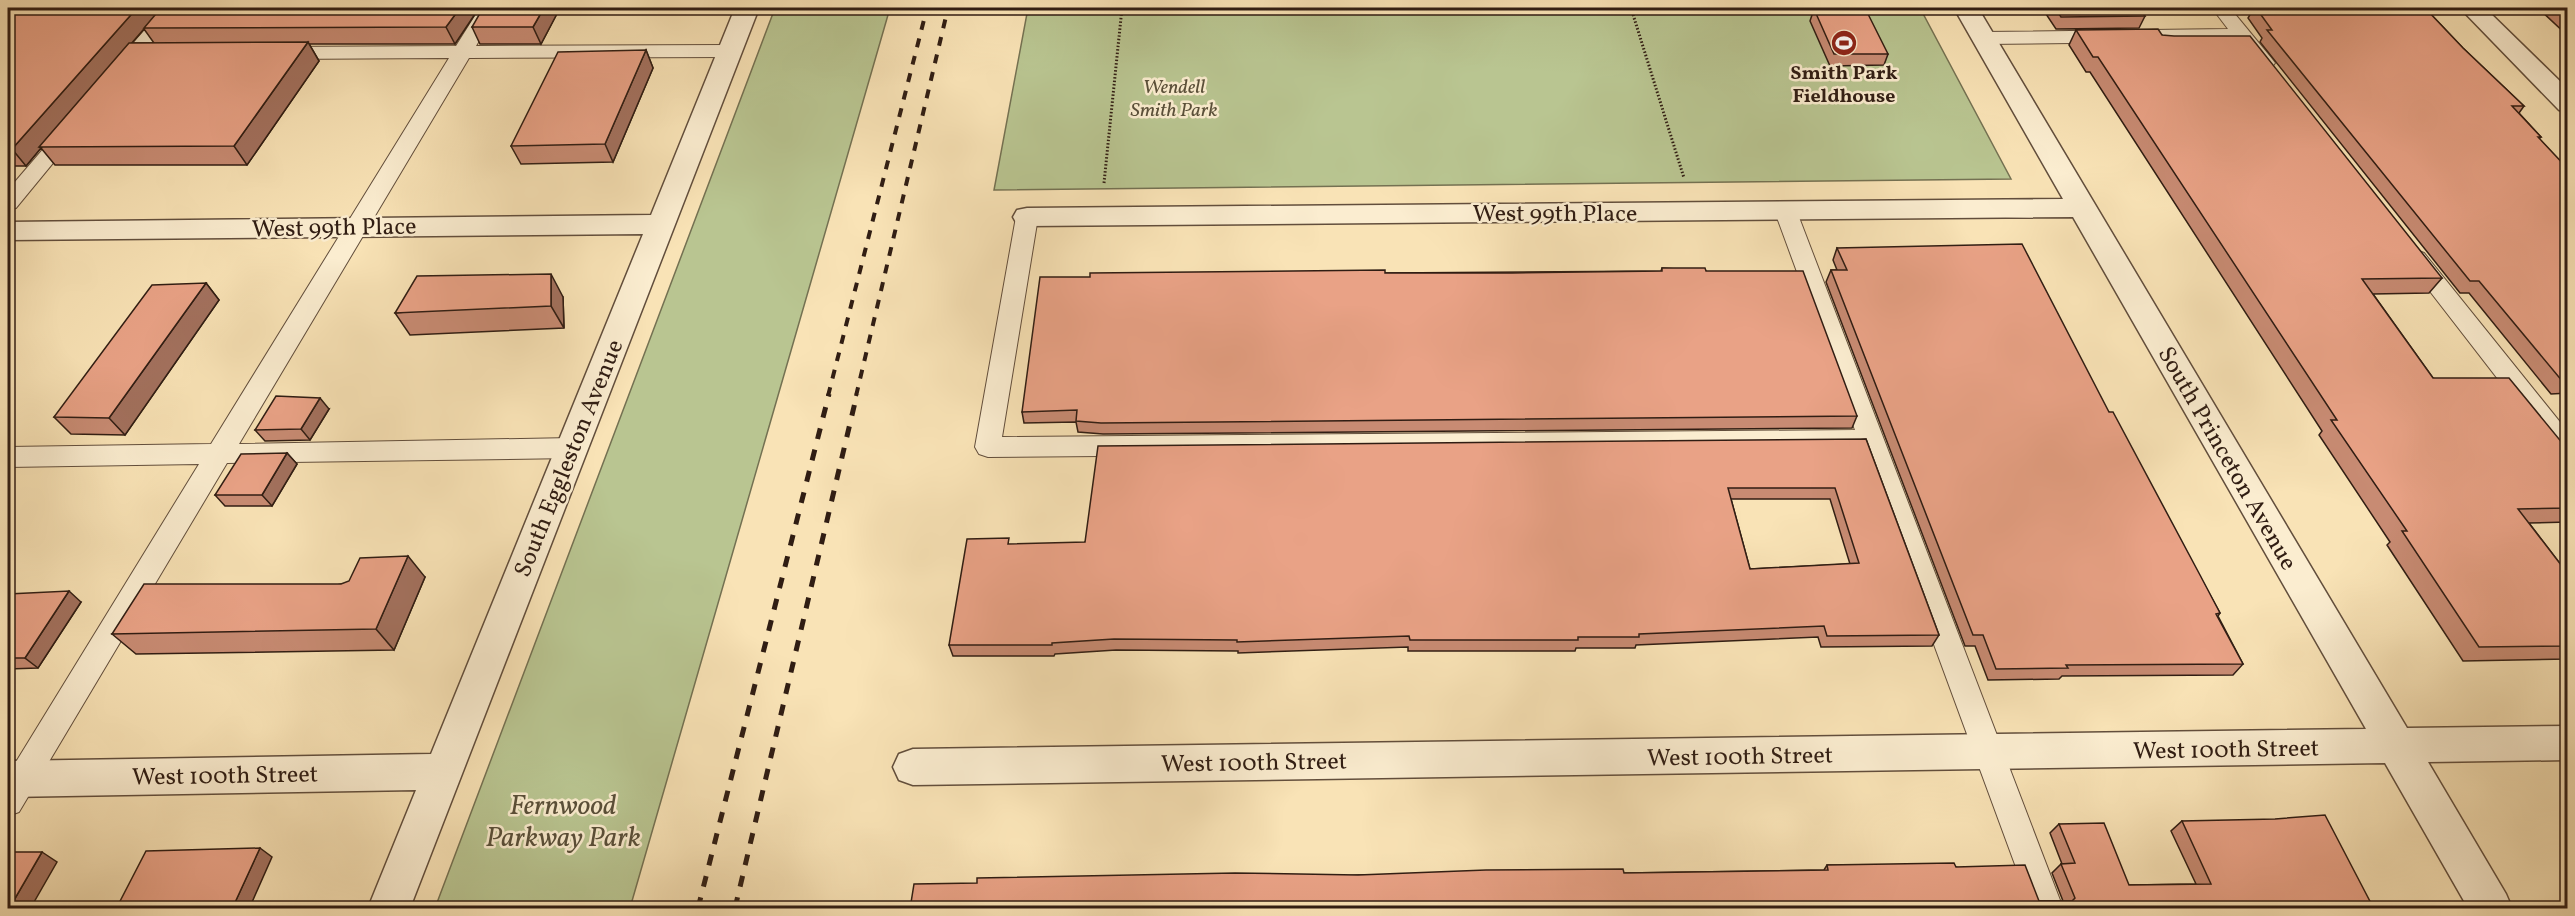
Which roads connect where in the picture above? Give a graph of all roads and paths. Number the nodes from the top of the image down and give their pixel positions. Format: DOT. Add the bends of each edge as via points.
graph roads {
  1 [pos="174,8"];
  2 [pos="489,8"];
  3 [pos="747,8"];
  4 [pos="1122,8"];
  5 [pos="1631,8"];
  6 [pos="1966,8"];
  7 [pos="2221,8"];
  8 [pos="2472,8"];
  9 [pos="2242,35"];
  10 [pos="1984,38"];
  11 [pos="730,51"];
  12 [pos="462,52"];
  13 [pos="135,53"];
  14 [pos="158,53"];
  15 [pos="263,53"];
  16 [pos="111,81"];
  17 [pos="2279,81"];
  18 [pos="2568,104"];
  19 [pos="81,117"];
  20 [pos="1684,178"];
  21 [pos="1104,183"];
  22 [pos="8,203"];
  23 [pos="2083,208"];
  24 [pos="1786,212"];
  25 [pos="1027,217"];
  26 [pos="661,224"];
  27 [pos="356,227"];
  28 [pos="8,231"];
  29 [pos="2401,238"];
  30 [pos="1872,439"];
  31 [pos="572,448"];
  32 [pos="2568,452"];
  33 [pos="219,453"];
  34 [pos="8,457"];
  35 [pos="2568,743"];
  36 [pos="2396,746"];
  37 [pos="1989,752"];
  38 [pos="913,767"];
  39 [pos="443,772"];
  40 [pos="12,786"];
  41 [pos="388,909"];
  42 [pos="2047,909"];
  43 [pos="2491,909"];
  1 -- 13 [label="lane"];
  2 -- 12 [label="lane"];
  3 -- 11 [label="street, South Eggleston Avenue"];
  4 -- 21 [label="path"];
  5 -- 20 [label="path"];
  6 -- 10 [label="street, South Princeton Avenue"];
  7 -- 9 [label="lane"];
  8 -- 18 [label="street"];
  9 -- 10 [label="lane"];
  9 -- 17 [label="lane"];
  10 -- 23 [label="street, South Princeton Avenue"];
  11 -- 12 [label="lane"];
  11 -- 26 [label="street, South Eggleston Avenue"];
  12 -- 15 [label="lane"];
  12 -- 27 [label="lane"];
  13 -- 14 [label="lane"];
  13 -- 16 [label="lane"];
  19 -- 22 [label="lane"];
  23 -- 24 [label="street, West 99th Place"];
  23 -- 36 [label="street, South Princeton Avenue"];
  24 -- 25 [label="street, West 99th Place"];
  24 -- 30 [label="lane"];
  25 -- 30 [label="lane" via="988,447"];
  26 -- 27 [label="street, West 99th Place"];
  26 -- 31 [label="street, South Eggleston Avenue"];
  27 -- 28 [label="street, West 99th Place"];
  27 -- 33 [label="lane"];
  29 -- 32 [label="lane"];
  30 -- 37 [label="lane"];
  31 -- 33 [label="lane"];
  31 -- 39 [label="street, South Eggleston Avenue"];
  33 -- 34 [label="lane"];
  33 -- 40 [label="lane"];
  35 -- 36 [label="street, West 100th Street"];
  36 -- 37 [label="street, West 100th Street"];
  36 -- 43 [label="street, South Princeton Avenue"];
  37 -- 38 [label="street, West 100th Street"];
  37 -- 42 [label="lane"];
  39 -- 40 [label="street, West 100th Street"];
  39 -- 41 [label="street, South Eggleston Avenue"];
}
